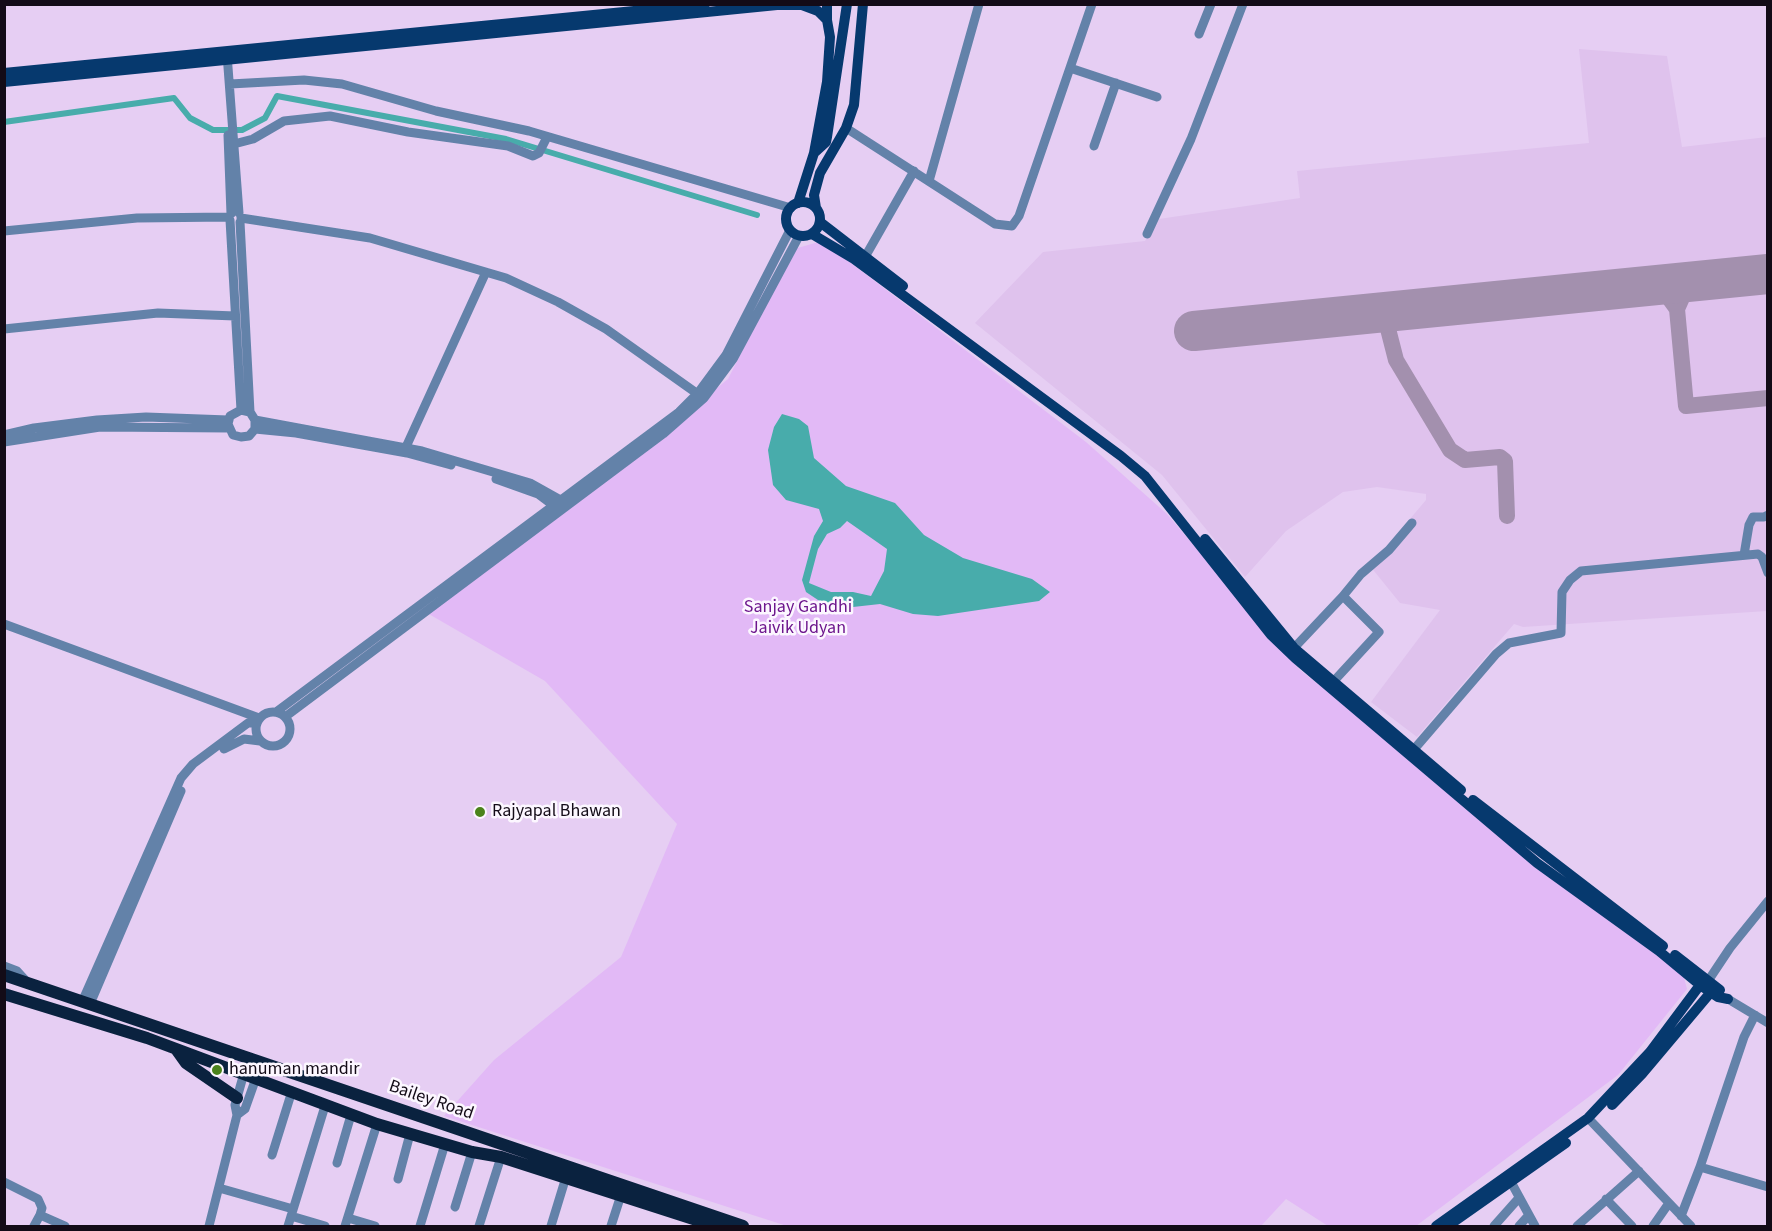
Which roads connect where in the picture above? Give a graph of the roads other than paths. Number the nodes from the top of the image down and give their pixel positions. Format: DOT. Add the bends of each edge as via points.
graph roads {
  1 [pos="705,4"];
  2 [pos="826,4"];
  3 [pos="847,4"];
  4 [pos="863,4"];
  5 [pos="979,4"];
  6 [pos="1092,4"];
  7 [pos="1211,4"];
  8 [pos="1243,4"];
  9 [pos="827,20"];
  10 [pos="1199,34"];
  11 [pos="225,57"];
  12 [pos="1070,68"];
  13 [pos="4,73"];
  14 [pos="4,82"];
  15 [pos="1116,82"];
  16 [pos="230,84"];
  17 [pos="1157,97"];
  18 [pos="230,123"];
  19 [pos="846,128"];
  20 [pos="547,137"];
  21 [pos="232,142"];
  22 [pos="828,144"];
  23 [pos="1094,146"];
  24 [pos="814,153"];
  25 [pos="914,171"];
  26 [pos="929,181"];
  27 [pos="794,205"];
  28 [pos="816,208"];
  29 [pos="235,217"];
  30 [pos="820,222"];
  31 [pos="4,231"];
  32 [pos="794,233"];
  33 [pos="812,234"];
  34 [pos="1147,234"];
  35 [pos="865,257"];
  36 [pos="486,272"];
  37 [pos="235,316"];
  38 [pos="4,330"];
  39 [pos="680,379"];
  40 [pos="709,386"];
  41 [pos="701,396"];
  42 [pos="691,404"];
  43 [pos="250,418"];
  44 [pos="229,424"];
  45 [pos="4,435"];
  46 [pos="4,442"];
  47 [pos="406,447"];
  48 [pos="561,505"];
  49 [pos="1767,515"];
  50 [pos="1412,523"];
  51 [pos="1744,555"];
  52 [pos="1767,573"];
  53 [pos="1343,596"];
  54 [pos="4,624"];
  55 [pos="1294,648"];
  56 [pos="1333,682"];
  57 [pos="281,715"];
  58 [pos="257,720"];
  59 [pos="260,741"];
  60 [pos="1411,752"];
  61 [pos="1767,901"];
  62 [pos="4,966"];
  63 [pos="4,975"];
  64 [pos="30,986"];
  65 [pos="1714,991"];
  66 [pos="7,993"];
  67 [pos="86,1003"];
  68 [pos="1755,1015"];
  69 [pos="1767,1023"];
  70 [pos="176,1049"];
  71 [pos="250,1076"];
  72 [pos="312,1081"];
  73 [pos="295,1092"];
  74 [pos="237,1098"];
  75 [pos="325,1106"];
  76 [pos="237,1115"];
  77 [pos="351,1115"];
  78 [pos="1591,1121"];
  79 [pos="436,1122"];
  80 [pos="377,1124"];
  81 [pos="410,1134"];
  82 [pos="444,1144"];
  83 [pos="472,1152"];
  84 [pos="272,1155"];
  85 [pos="496,1156"];
  86 [pos="337,1163"];
  87 [pos="1700,1167"];
  88 [pos="1639,1171"];
  89 [pos="566,1177"];
  90 [pos="398,1179"];
  91 [pos="4,1182"];
  92 [pos="1511,1182"];
  93 [pos="1767,1187"];
  94 [pos="219,1188"];
  95 [pos="621,1195"];
  96 [pos="1518,1199"];
  97 [pos="1606,1199"];
  98 [pos="1669,1203"];
  99 [pos="455,1207"];
  100 [pos="292,1212"];
  101 [pos="40,1215"];
  102 [pos="1528,1216"];
  103 [pos="1681,1216"];
  104 [pos="346,1222"];
  105 [pos="1451,1224"];
  106 [pos="712,1226"];
  107 [pos="34,1227"];
  108 [pos="65,1227"];
  109 [pos="209,1227"];
  110 [pos="288,1227"];
  111 [pos="325,1227"];
  112 [pos="375,1227"];
  113 [pos="420,1227"];
  114 [pos="479,1227"];
  115 [pos="551,1227"];
  116 [pos="611,1227"];
  117 [pos="743,1227"];
  118 [pos="1436,1227"];
  119 [pos="1494,1227"];
  120 [pos="1519,1227"];
  121 [pos="1535,1227"];
  122 [pos="1577,1227"];
  123 [pos="1632,1227"];
  124 [pos="1653,1227"];
  125 [pos="1691,1227"];
  1 -- 11 [label="main road"];
  2 -- 9 [label="main road"];
  3 -- 22 [label="main road"];
  4 -- 19 [label="main road" via="857,90"];
  5 -- 26 [label="street"];
  6 -- 12 [label="street"];
  7 -- 10 [label="street"];
  8 -- 34 [label="street" via="1193,132"];
  9 -- 11 [label="main road" via="818,11 802,6 777,6"];
  9 -- 24 [label="main road" via="827,82"];
  11 -- 13 [label="main road"];
  11 -- 14 [label="main road"];
  11 -- 16 [label="street"];
  11 -- 18 [label="street"];
  12 -- 15 [label="street"];
  12 -- 26 [label="street" via="1019,216 1012,226 995,224"];
  15 -- 17 [label="street"];
  15 -- 23 [label="street"];
  16 -- 18 [label="street"];
  16 -- 20 [label="street" via="304,80 342,84"];
  18 -- 21 [label="street"];
  19 -- 22 [label="main road"];
  19 -- 25 [label="street"];
  20 -- 21 [label="street" via="541,150 531,156 508,146 408,132 333,116 284,121 253,139"];
  20 -- 27 [label="street"];
  21 -- 29 [label="street"];
  22 -- 24 [label="main road"];
  22 -- 28 [label="main road" via="814,195"];
  24 -- 27 [label="main road"];
  25 -- 26 [label="street"];
  25 -- 35 [label="street"];
  27 -- 28 [label="main road" via="811,204"];
  27 -- 32 [label="main road" via="786,220"];
  28 -- 30 [label="main road"];
  29 -- 31 [label="street" via="137,218"];
  29 -- 36 [label="street" via="370,238"];
  29 -- 37 [label="street"];
  29 -- 43 [label="street"];
  30 -- 33 [label="main road"];
  30 -- 35 [label="main road"];
  32 -- 33 [label="main road"];
  32 -- 40 [label="street" via="750,328"];
  33 -- 60 [label="main road" via="854,259 1145,476 1278,642"];
  35 -- 55 [label="main road" via="1139,462"];
  36 -- 39 [label="street" via="576,311"];
  36 -- 47 [label="street"];
  37 -- 38 [label="street" via="158,313"];
  37 -- 43 [label="street"];
  39 -- 40 [label="street"];
  39 -- 41 [label="street"];
  39 -- 42 [label="street"];
  40 -- 41 [label="street"];
  41 -- 42 [label="street"];
  42 -- 48 [label="street" via="663,434"];
  43 -- 44 [label="street" via="233,413"];
  43 -- 44 [label="street" via="249,435 241,438 233,435"];
  43 -- 47 [label="street"];
  43 -- 48 [label="street" via="297,433 407,453 523,487"];
  44 -- 45 [label="street" via="146,417 97,420"];
  44 -- 46 [label="street" via="100,427"];
  47 -- 48 [label="street" via="515,478"];
  48 -- 57 [label="street"];
  49 -- 51 [label="street" via="1753,517"];
  50 -- 53 [label="street"];
  51 -- 52 [label="street" via="1762,557"];
  51 -- 60 [label="street" via="1581,571 1562,592 1561,633 1509,643"];
  53 -- 55 [label="street"];
  53 -- 56 [label="street" via="1379,632"];
  54 -- 58 [label="street"];
  55 -- 56 [label="main road"];
  56 -- 60 [label="main road"];
  57 -- 58 [label="street" via="268,712"];
  57 -- 59 [label="street" via="291,728 286,741 273,746"];
  58 -- 59 [label="street" via="255,732"];
  58 -- 67 [label="street" via="193,764 181,778"];
  59 -- 67 [label="street" via="244,739 232,743 186,782"];
  60 -- 65 [label="main road"];
  61 -- 65 [label="street" via="1730,948"];
  62 -- 64 [label="street" via="17,972"];
  63 -- 64 [label="highway, Bailey Road"];
  64 -- 67 [label="highway, Bailey Road"];
  65 -- 68 [label="street"];
  65 -- 78 [label="main road" via="1642,1074"];
  66 -- 70 [label="highway, Bailey Road"];
  67 -- 72 [label="highway, Bailey Road"];
  68 -- 69 [label="street"];
  68 -- 87 [label="street"];
  70 -- 71 [label="highway, Bailey Road"];
  70 -- 74 [label="highway" via="186,1063"];
  71 -- 73 [label="highway, Bailey Road"];
  71 -- 74 [label="street"];
  71 -- 76 [label="street" via="245,1109"];
  72 -- 73 [label="highway" via="370,1106 373,1112"];
  72 -- 79 [label="highway, Bailey Road"];
  73 -- 75 [label="highway, Bailey Road"];
  73 -- 84 [label="street"];
  74 -- 76 [label="street"];
  75 -- 77 [label="highway, Bailey Road"];
  75 -- 100 [label="street"];
  76 -- 94 [label="street"];
  77 -- 80 [label="highway, Bailey Road"];
  77 -- 86 [label="street"];
  78 -- 88 [label="street"];
  78 -- 92 [label="main road"];
  78 -- 105 [label="main road"];
  79 -- 85 [label="highway" via="399,1116 395,1119 399,1124"];
  79 -- 117 [label="highway, Bailey Road"];
  80 -- 81 [label="highway, Bailey Road"];
  80 -- 104 [label="street"];
  81 -- 82 [label="highway, Bailey Road"];
  81 -- 90 [label="street"];
  82 -- 83 [label="highway, Bailey Road"];
  82 -- 113 [label="street"];
  83 -- 85 [label="highway, Bailey Road"];
  83 -- 99 [label="street"];
  85 -- 89 [label="highway, Bailey Road"];
  85 -- 114 [label="street"];
  87 -- 93 [label="street"];
  87 -- 103 [label="street"];
  88 -- 97 [label="street"];
  88 -- 98 [label="street"];
  89 -- 95 [label="highway, Bailey Road"];
  89 -- 115 [label="street"];
  91 -- 101 [label="street" via="38,1199"];
  92 -- 96 [label="street"];
  92 -- 105 [label="main road"];
  94 -- 100 [label="street"];
  94 -- 109 [label="street"];
  95 -- 106 [label="highway, Bailey Road"];
  95 -- 116 [label="street"];
  96 -- 102 [label="street"];
  96 -- 119 [label="street"];
  97 -- 122 [label="street"];
  97 -- 123 [label="street"];
  98 -- 103 [label="street"];
  98 -- 124 [label="street"];
  100 -- 110 [label="street"];
  100 -- 111 [label="street"];
  101 -- 107 [label="street"];
  101 -- 108 [label="street"];
  102 -- 120 [label="street"];
  102 -- 121 [label="street"];
  103 -- 125 [label="street"];
  104 -- 112 [label="street"];
  105 -- 118 [label="main road"];
}
